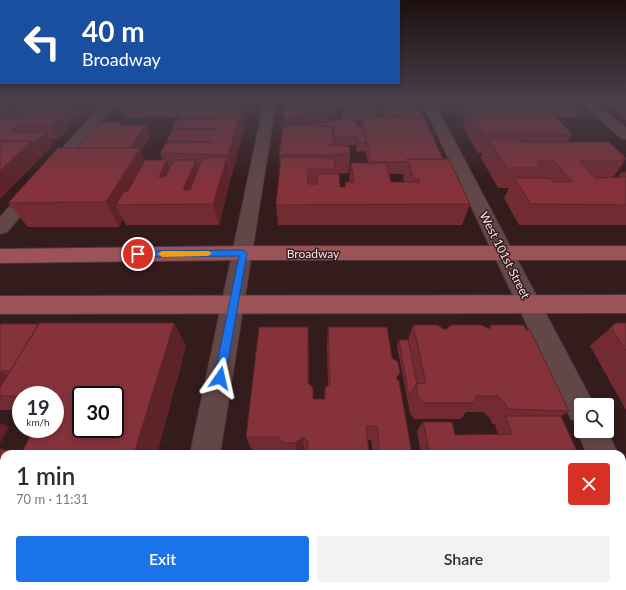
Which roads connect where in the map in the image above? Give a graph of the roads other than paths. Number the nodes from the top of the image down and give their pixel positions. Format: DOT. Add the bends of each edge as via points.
graph roads {
  1 [pos="87,130"];
  2 [pos="265,130"];
  3 [pos="442,130"];
  4 [pos="0,228"];
  5 [pos="503,252"];
  6 [pos="243,253"];
  7 [pos="626,253"];
  8 [pos="0,256"];
  9 [pos="234,304"];
  10 [pos="529,304"];
  11 [pos="626,304"];
  12 [pos="0,305"];
  13 [pos="576,398"];
  14 [pos="595,438"];
  15 [pos="206,450"];
  16 [pos="601,450"];
  1 -- 4 [label="street"];
  2 -- 6 [label="street"];
  3 -- 5 [label="street, West 101st Street"];
  5 -- 6 [label="main road, Broadway"];
  5 -- 7 [label="main road, Broadway"];
  5 -- 10 [label="street, West 101st Street"];
  6 -- 8 [label="main road, Broadway"];
  6 -- 9 [label="street"];
  9 -- 10 [label="main road"];
  9 -- 12 [label="main road"];
  9 -- 15 [label="street"];
  10 -- 11 [label="main road"];
  10 -- 13 [label="street, West 101st Street"];
  14 -- 16 [label="street"];
}
